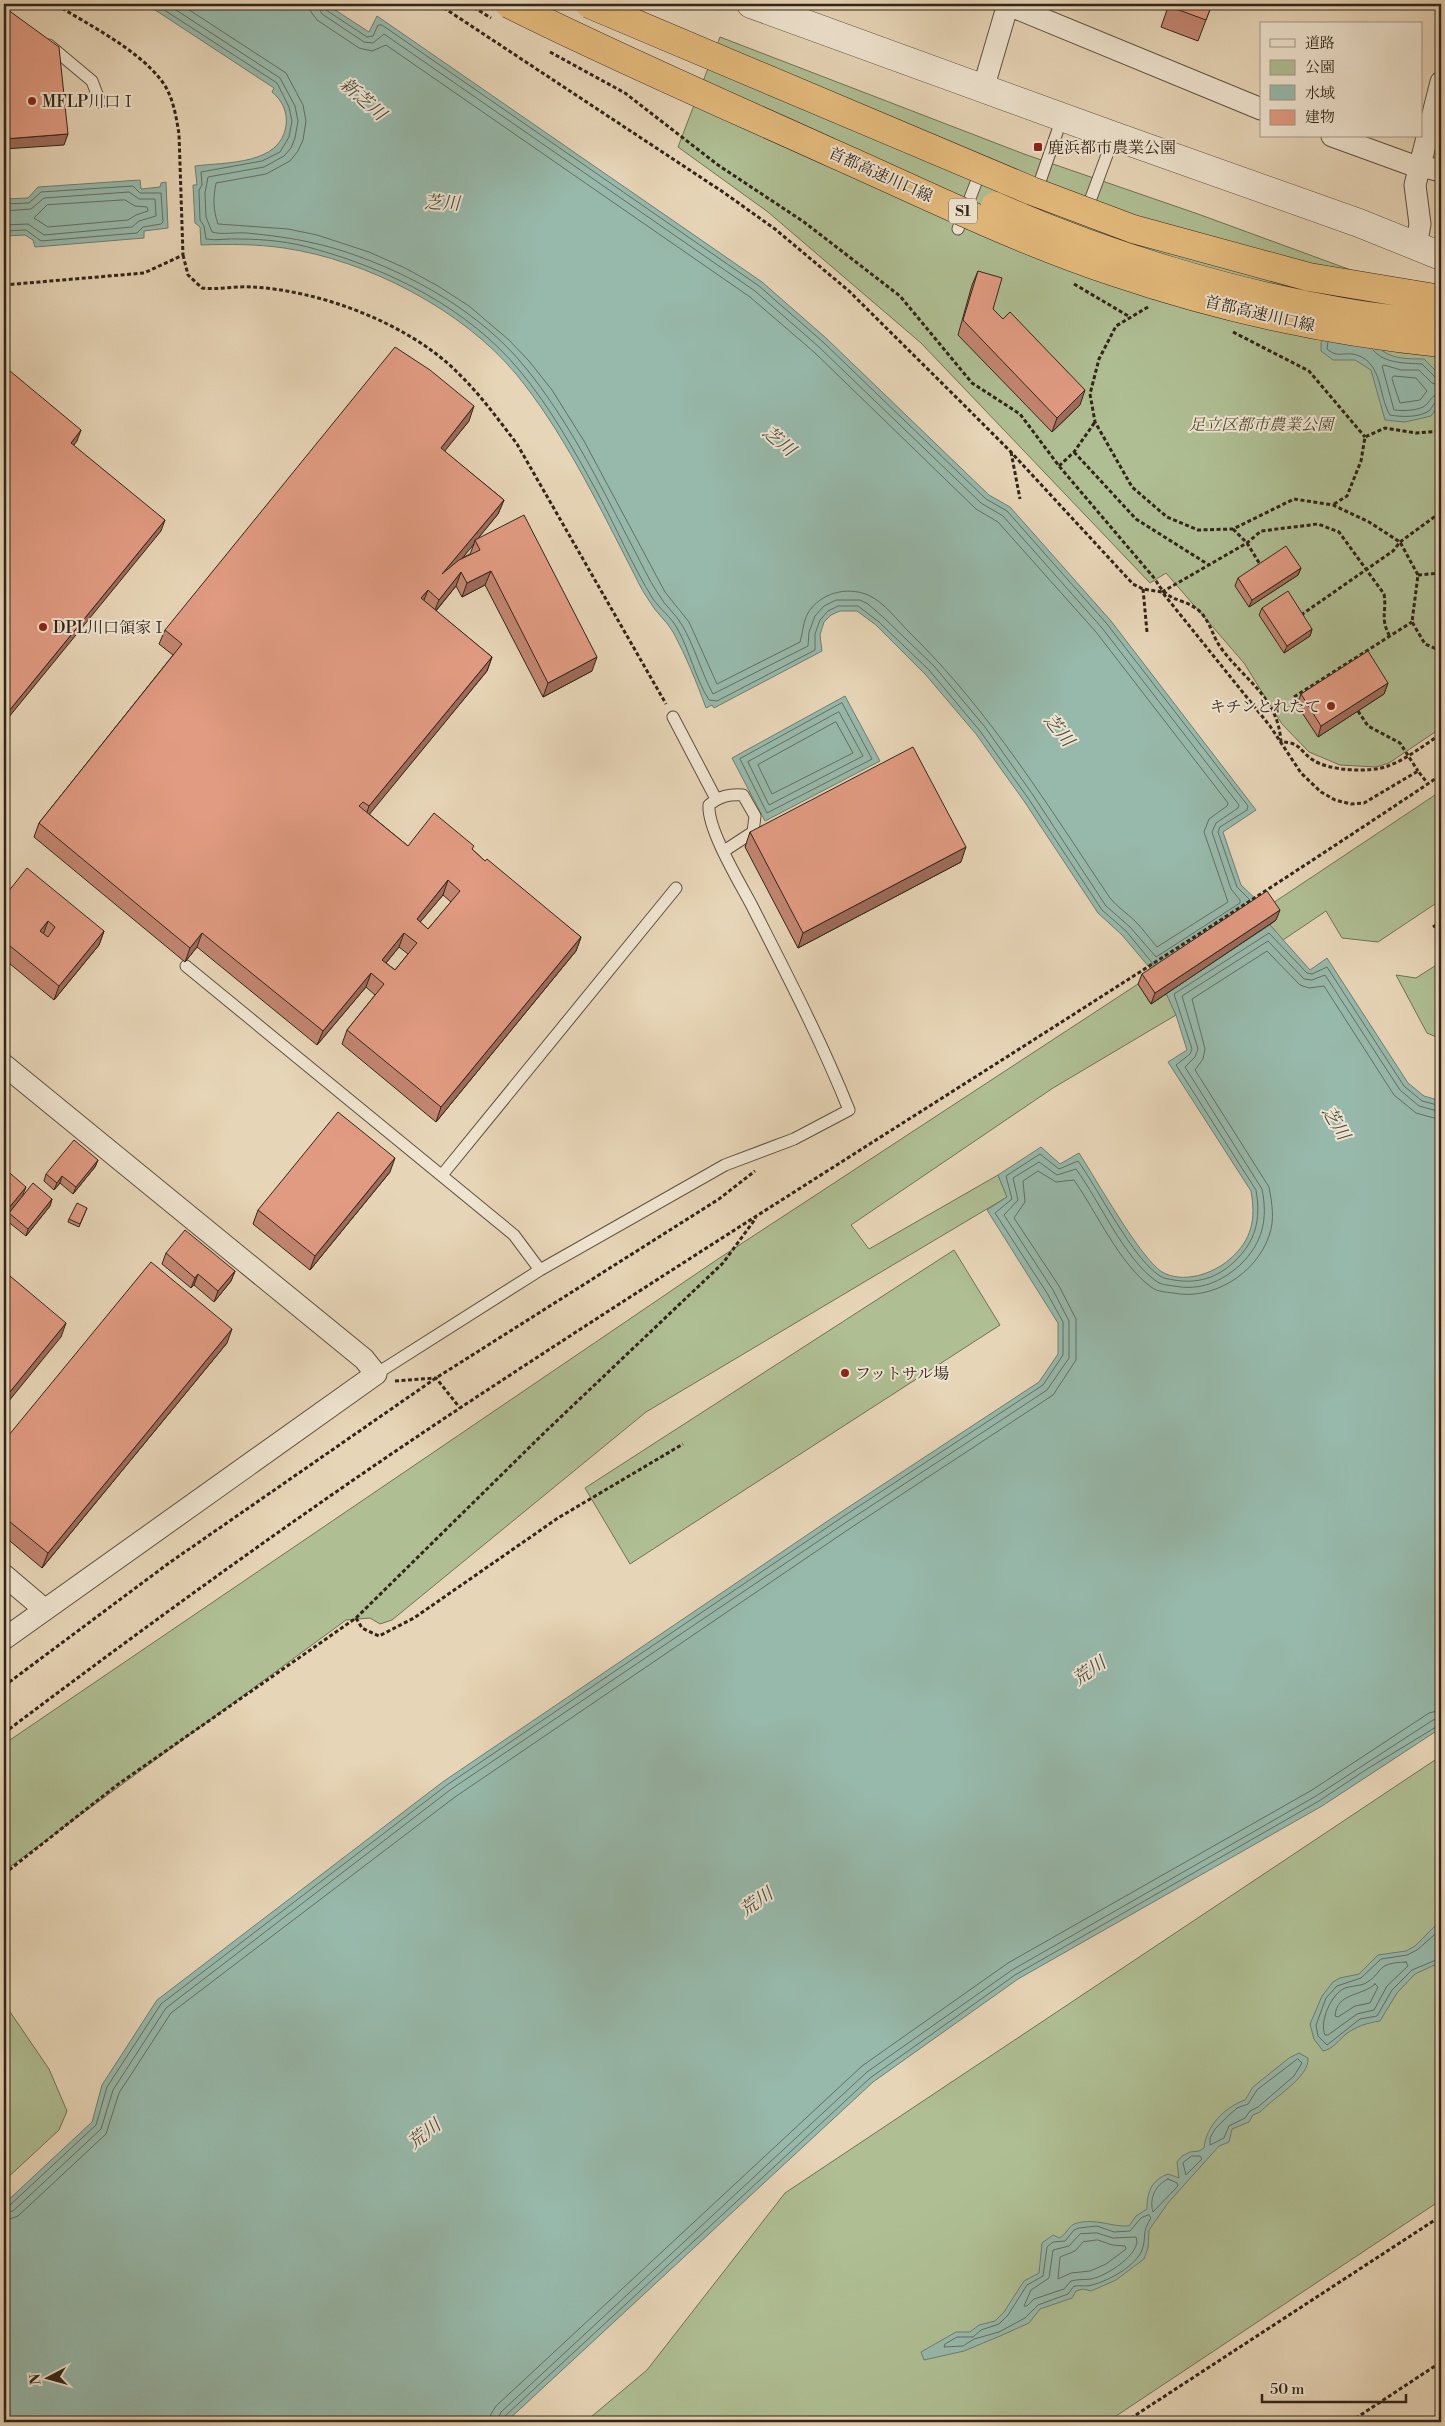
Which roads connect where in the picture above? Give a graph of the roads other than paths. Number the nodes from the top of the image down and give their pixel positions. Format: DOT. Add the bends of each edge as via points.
graph roads {
  1 [pos="588,4"];
  2 [pos="751,4"];
  3 [pos="1008,4"];
  4 [pos="504,14"];
  5 [pos="40,39"];
  6 [pos="593,46"];
  7 [pos="1441,82"];
  8 [pos="983,89"];
  9 [pos="100,102"];
  10 [pos="1260,109"];
  11 [pos="1062,118"];
  12 [pos="1114,136"];
  13 [pos="1338,138"];
  14 [pos="1420,168"];
  15 [pos="1441,171"];
  16 [pos="1037,190"];
  17 [pos="958,230"];
  18 [pos="1416,247"];
  19 [pos="1441,256"];
  20 [pos="1441,299"];
  21 [pos="1441,326"];
  22 [pos="1441,343"];
  23 [pos="674,717"];
  24 [pos="716,799"];
  25 [pos="724,850"];
  26 [pos="676,888"];
  27 [pos="186,966"];
  28 [pos="4,1065"];
  29 [pos="442,1175"];
  30 [pos="540,1270"];
  31 [pos="382,1378"];
  32 [pos="4,1575"];
  33 [pos="44,1609"];
  34 [pos="4,1639"];
  1 -- 20 [label="highway, bridge" via="1032,191 1133,229 1309,278"];
  2 -- 8 [label="street"];
  3 -- 8 [label="street"];
  3 -- 10 [label="street"];
  4 -- 6 [label="highway, 首都高速川口線 / S1, bridge"];
  5 -- 9 [label="lane" via="92,81"];
  6 -- 21 [label="highway, bridge" via="708,80 1006,211 1117,253 1280,299"];
  6 -- 22 [label="highway, 首都高速川口線 / S1, bridge" via="1023,238 1112,272 1271,317 1381,337"];
  7 -- 14 [label="street"];
  8 -- 11 [label="street"];
  11 -- 12 [label="street"];
  11 -- 16 [label="lane"];
  12 -- 16 [label="lane" via="1087,209"];
  12 -- 18 [label="street" via="1359,223"];
  13 -- 14 [label="street"];
  14 -- 15 [label="street"];
  14 -- 18 [label="street" via="1416,185 1420,224"];
  16 -- 17 [label="lane" via="993,172 983,172"];
  18 -- 19 [label="street"];
  23 -- 24 [label="lane"];
  24 -- 25 [label="lane" via="709,805 708,815"];
  24 -- 25 [label="lane" via="728,794 743,795 755,816 753,832"];
  25 -- 30 [label="lane" via="818,1038 849,1110 794,1139 725,1165"];
  26 -- 29 [label="lane"];
  27 -- 29 [label="lane"];
  28 -- 31 [label="street" via="364,1359"];
  29 -- 30 [label="lane" via="514,1235"];
  30 -- 31 [label="lane"];
  31 -- 33 [label="street"];
  32 -- 33 [label="street"];
  33 -- 34 [label="street"];
}
